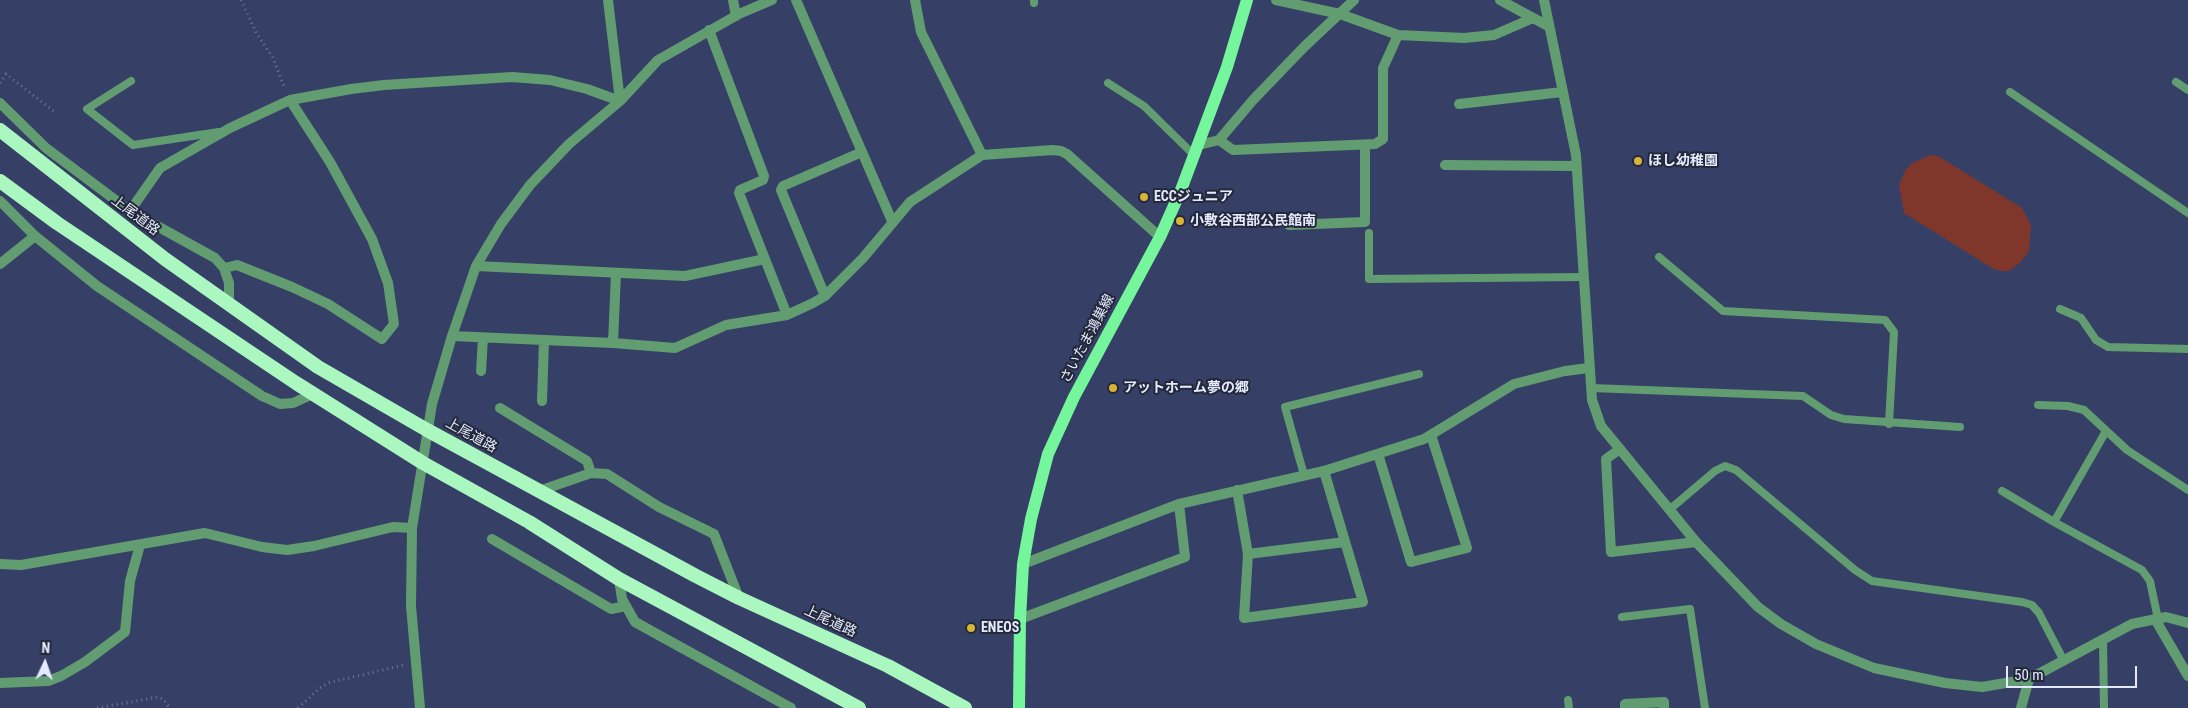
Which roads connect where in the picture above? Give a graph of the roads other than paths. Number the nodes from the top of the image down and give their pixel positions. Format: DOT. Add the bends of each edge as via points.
graph roads {
  1 [pos="608,0"];
  2 [pos="733,0"];
  3 [pos="772,0"];
  4 [pos="796,0"];
  5 [pos="915,0"];
  6 [pos="1247,0"];
  7 [pos="1276,0"];
  8 [pos="1354,0"];
  9 [pos="1500,0"];
  10 [pos="1544,0"];
  11 [pos="1340,14"];
  12 [pos="736,16"];
  13 [pos="1533,18"];
  14 [pos="1548,26"];
  15 [pos="709,30"];
  16 [pos="1398,35"];
  17 [pos="131,81"];
  18 [pos="2176,82"];
  19 [pos="1108,84"];
  20 [pos="2188,90"];
  21 [pos="1562,92"];
  22 [pos="2010,92"];
  23 [pos="290,100"];
  24 [pos="620,100"];
  25 [pos="0,103"];
  26 [pos="1459,104"];
  27 [pos="0,130"];
  28 [pos="224,132"];
  29 [pos="1219,140"];
  30 [pos="1365,144"];
  31 [pos="1197,151"];
  32 [pos="862,152"];
  33 [pos="982,155"];
  34 [pos="1445,165"];
  35 [pos="1576,166"];
  36 [pos="0,182"];
  37 [pos="0,201"];
  38 [pos="130,212"];
  39 [pos="2188,213"];
  40 [pos="892,221"];
  41 [pos="1289,225"];
  42 [pos="1370,233"];
  43 [pos="35,236"];
  44 [pos="1160,236"];
  45 [pos="1659,257"];
  46 [pos="765,259"];
  47 [pos="0,264"];
  48 [pos="476,266"];
  49 [pos="224,268"];
  50 [pos="616,273"];
  51 [pos="1583,277"];
  52 [pos="825,296"];
  53 [pos="229,303"];
  54 [pos="2060,309"];
  55 [pos="787,315"];
  56 [pos="452,336"];
  57 [pos="484,338"];
  58 [pos="544,340"];
  59 [pos="613,343"];
  60 [pos="2188,349"];
  61 [pos="1589,368"];
  62 [pos="481,371"];
  63 [pos="1418,374"];
  64 [pos="1591,388"];
  65 [pos="313,394"];
  66 [pos="542,401"];
  67 [pos="2038,405"];
  68 [pos="500,408"];
  69 [pos="1889,424"];
  70 [pos="1960,427"];
  71 [pos="427,430"];
  72 [pos="2106,431"];
  73 [pos="1431,435"];
  74 [pos="1620,449"];
  75 [pos="1378,454"];
  76 [pos="422,463"];
  77 [pos="1324,471"];
  78 [pos="591,473"];
  79 [pos="1304,475"];
  80 [pos="1237,490"];
  81 [pos="2188,490"];
  82 [pos="538,491"];
  83 [pos="2002,491"];
  84 [pos="1179,504"];
  85 [pos="1669,510"];
  86 [pos="2054,522"];
  87 [pos="412,528"];
  88 [pos="492,539"];
  89 [pos="1345,542"];
  90 [pos="1696,542"];
  91 [pos="140,544"];
  92 [pos="1248,554"];
  93 [pos="0,564"];
  94 [pos="1023,564"];
  95 [pos="619,579"];
  96 [pos="739,598"];
  97 [pos="626,606"];
  98 [pos="1622,618"];
  99 [pos="1020,619"];
  100 [pos="2156,619"];
  101 [pos="2188,623"];
  102 [pos="2103,640"];
  103 [pos="2064,660"];
  104 [pos="2188,676"];
  105 [pos="2029,679"];
  106 [pos="0,683"];
  107 [pos="420,708"];
  108 [pos="791,708"];
  109 [pos="859,708"];
  110 [pos="965,708"];
  111 [pos="1019,708"];
  112 [pos="1626,708"];
  113 [pos="1664,708"];
  114 [pos="1705,708"];
  115 [pos="2021,708"];
  116 [pos="2104,708"];
  1 -- 24 [label="street"];
  2 -- 12 [label="street"];
  3 -- 12 [label="street"];
  4 -- 32 [label="street"];
  5 -- 33 [label="street" via="921,32"];
  6 -- 31 [label="main road, さいたま鴻巣線"];
  7 -- 11 [label="street"];
  8 -- 11 [label="street"];
  9 -- 13 [label="street"];
  10 -- 14 [label="street"];
  11 -- 16 [label="street"];
  11 -- 29 [label="street" via="1253,100"];
  12 -- 15 [label="street"];
  13 -- 14 [label="street"];
  13 -- 16 [label="street" via="1494,35 1464,38"];
  14 -- 21 [label="street"];
  15 -- 24 [label="street" via="658,60"];
  15 -- 46 [label="street" via="764,176 764,180 739,193"];
  16 -- 30 [label="street" via="1383,68 1383,139 1375,144"];
  17 -- 28 [label="lane" via="88,109 133,145"];
  18 -- 20 [label="lane"];
  19 -- 31 [label="lane" via="1144,106"];
  21 -- 26 [label="street"];
  21 -- 35 [label="street"];
  22 -- 39 [label="lane"];
  23 -- 24 [label="street" via="384,85 512,77 550,80"];
  23 -- 28 [label="street"];
  23 -- 49 [label="street" via="330,162 372,239 388,283 394,324 382,339 328,304 292,287 237,265"];
  24 -- 48 [label="street" via="569,144 530,185"];
  25 -- 38 [label="street" via="46,148"];
  27 -- 53 [label="highway, 上尾道路" via="164,259"];
  28 -- 38 [label="street" via="160,168"];
  29 -- 30 [label="street" via="1233,150"];
  29 -- 31 [label="street"];
  30 -- 41 [label="street" via="1365,222"];
  31 -- 44 [label="main road, さいたま鴻巣線"];
  32 -- 40 [label="street"];
  32 -- 52 [label="street" via="783,186 781,190"];
  33 -- 40 [label="street" via="918,195"];
  33 -- 44 [label="street" via="1061,151"];
  34 -- 35 [label="street"];
  35 -- 51 [label="street"];
  36 -- 65 [label="highway"];
  37 -- 43 [label="street"];
  38 -- 49 [label="street" via="215,258"];
  40 -- 52 [label="street" via="863,258"];
  42 -- 51 [label="lane" via="1369,279"];
  43 -- 47 [label="street"];
  43 -- 65 [label="street" via="97,286 262,396 280,404 293,403"];
  44 -- 94 [label="main road, さいたま鴻巣線" via="1074,397 1048,454"];
  45 -- 69 [label="lane" via="1723,311 1885,320 1894,332"];
  46 -- 50 [label="street" via="685,276"];
  46 -- 55 [label="street"];
  48 -- 50 [label="street"];
  48 -- 56 [label="street"];
  49 -- 53 [label="street" via="229,283"];
  50 -- 59 [label="street"];
  51 -- 61 [label="street"];
  52 -- 55 [label="street"];
  53 -- 71 [label="highway, 上尾道路" via="318,367"];
  54 -- 60 [label="lane" via="2081,318 2096,340 2108,347"];
  55 -- 59 [label="street" via="726,325 675,348"];
  56 -- 57 [label="street"];
  56 -- 71 [label="street"];
  57 -- 58 [label="street"];
  57 -- 62 [label="street"];
  58 -- 59 [label="street"];
  58 -- 66 [label="street"];
  61 -- 64 [label="street"];
  61 -- 73 [label="street" via="1514,384"];
  63 -- 79 [label="lane" via="1285,408"];
  64 -- 69 [label="lane" via="1803,396 1830,415 1859,422"];
  64 -- 74 [label="street" via="1601,426"];
  65 -- 76 [label="highway"];
  67 -- 72 [label="lane" via="2084,410"];
  68 -- 78 [label="street" via="587,461"];
  69 -- 70 [label="lane"];
  71 -- 76 [label="street"];
  71 -- 82 [label="highway, 上尾道路"];
  72 -- 81 [label="lane" via="2127,450"];
  72 -- 86 [label="lane"];
  73 -- 75 [label="street"];
  73 -- 75 [label="street" via="1467,548 1411,562"];
  74 -- 85 [label="street"];
  74 -- 90 [label="street" via="1606,459 1611,552"];
  75 -- 77 [label="street"];
  76 -- 87 [label="street"];
  76 -- 95 [label="highway" via="529,522"];
  77 -- 79 [label="street"];
  77 -- 89 [label="street"];
  78 -- 82 [label="street"];
  78 -- 96 [label="street" via="607,474 660,507 714,534"];
  79 -- 80 [label="street"];
  80 -- 84 [label="street"];
  80 -- 92 [label="street"];
  82 -- 96 [label="highway, 上尾道路"];
  83 -- 86 [label="lane"];
  84 -- 94 [label="street"];
  84 -- 99 [label="street" via="1185,557"];
  85 -- 90 [label="street"];
  85 -- 103 [label="lane" via="1715,471 1725,466 1736,470 1872,581 2032,605"];
  86 -- 100 [label="lane" via="2142,570 2150,581"];
  87 -- 91 [label="street" via="393,527 287,550 205,533"];
  87 -- 107 [label="street" via="411,606"];
  88 -- 97 [label="street" via="611,609"];
  89 -- 92 [label="street"];
  89 -- 92 [label="street" via="1363,602 1244,618"];
  90 -- 105 [label="street" via="1758,606 1781,624 1858,662 1945,683 1982,687"];
  91 -- 93 [label="street" via="21,565"];
  91 -- 106 [label="street" via="130,581 125,632 61,676 48,681"];
  94 -- 99 [label="main road, さいたま鴻巣線"];
  95 -- 97 [label="street"];
  95 -- 109 [label="highway"];
  96 -- 110 [label="highway, 上尾道路" via="888,666"];
  97 -- 108 [label="street" via="635,622"];
  98 -- 114 [label="lane" via="1690,609"];
  99 -- 111 [label="main road, さいたま鴻巣線"];
  100 -- 101 [label="street" via="2166,617"];
  100 -- 102 [label="street" via="2132,624"];
  100 -- 104 [label="street"];
  102 -- 103 [label="street"];
  102 -- 116 [label="lane"];
  103 -- 105 [label="street"];
  105 -- 115 [label="street"];
  112 -- 113 [label="street" via="1625,704 1664,702"];
}
